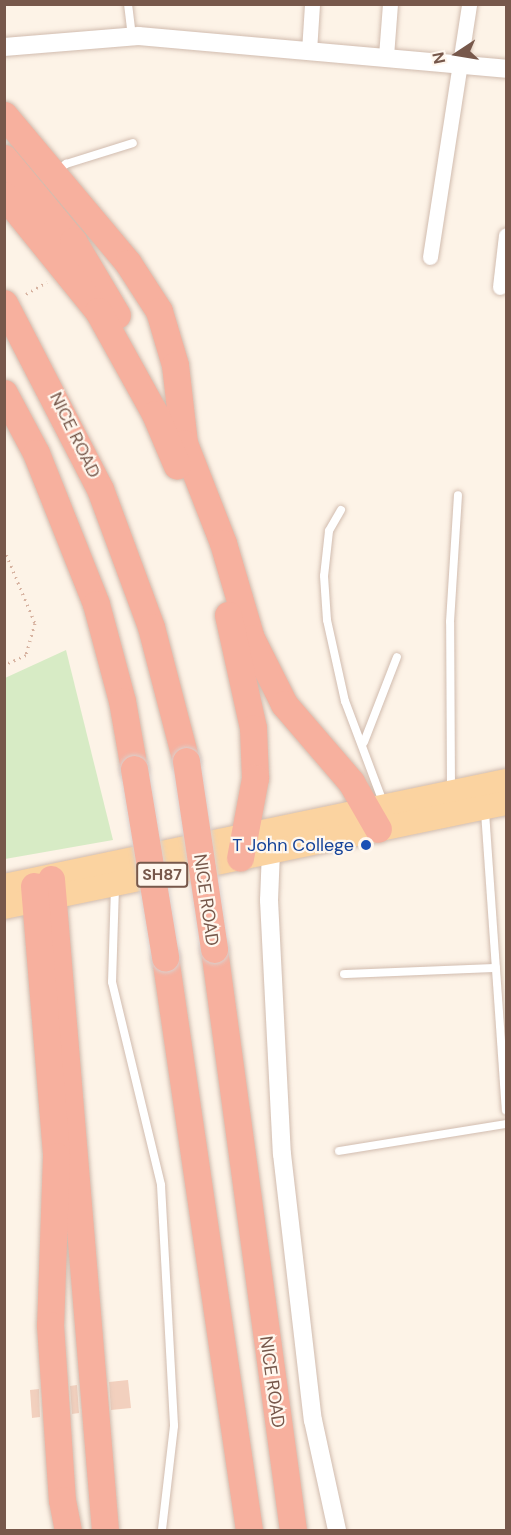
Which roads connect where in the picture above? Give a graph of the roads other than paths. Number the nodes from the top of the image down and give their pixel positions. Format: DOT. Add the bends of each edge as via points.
graph roads {
  1 [pos="128,4"];
  2 [pos="312,4"];
  3 [pos="390,4"];
  4 [pos="469,4"];
  5 [pos="132,37"];
  6 [pos="4,46"];
  7 [pos="309,51"];
  8 [pos="386,56"];
  9 [pos="457,64"];
  10 [pos="507,69"];
  11 [pos="4,115"];
  12 [pos="133,143"];
  13 [pos="4,158"];
  14 [pos="55,173"];
  15 [pos="4,195"];
  16 [pos="507,235"];
  17 [pos="430,257"];
  18 [pos="500,287"];
  19 [pos="4,303"];
  20 [pos="4,393"];
  21 [pos="155,414"];
  22 [pos="177,446"];
  23 [pos="458,495"];
  24 [pos="341,510"];
  25 [pos="397,657"];
  26 [pos="364,742"];
  27 [pos="507,782"];
  28 [pos="451,793"];
  29 [pos="491,799"];
  30 [pos="377,815"];
  31 [pos="241,846"];
  32 [pos="271,850"];
  33 [pos="115,885"];
  34 [pos="4,886"];
  35 [pos="44,891"];
  36 [pos="4,907"];
  37 [pos="496,968"];
  38 [pos="344,974"];
  39 [pos="507,1110"];
  40 [pos="507,1124"];
  41 [pos="339,1151"];
  42 [pos="68,1530"];
  43 [pos="105,1530"];
  44 [pos="162,1530"];
  45 [pos="249,1530"];
  46 [pos="293,1530"];
  47 [pos="338,1530"];
  1 -- 5 [label="lane"];
  2 -- 7 [label="street"];
  3 -- 8 [label="street"];
  4 -- 9 [label="street" via="467,43"];
  5 -- 6 [label="street"];
  5 -- 7 [label="street"];
  7 -- 8 [label="street"];
  8 -- 9 [label="street"];
  9 -- 10 [label="street"];
  9 -- 17 [label="street"];
  11 -- 14 [label="highway"];
  12 -- 14 [label="lane" via="66,164"];
  13 -- 21 [label="highway" via="73,241 110,300 146,374"];
  14 -- 22 [label="highway" via="159,311 175,365"];
  15 -- 21 [label="highway" via="98,311"];
  16 -- 18 [label="street"];
  19 -- 46 [label="highway, NICE ROAD, bridge" via="100,489 151,627 186,761"];
  20 -- 45 [label="highway, bridge" via="36,453 96,604 122,700 165,957"];
  21 -- 22 [label="highway"];
  22 -- 30 [label="highway" via="268,678"];
  22 -- 31 [label="highway" via="225,600 253,728 255,778"];
  23 -- 28 [label="lane" via="450,622"];
  24 -- 26 [label="lane" via="329,531 324,576 327,620 345,701"];
  25 -- 26 [label="lane"];
  26 -- 30 [label="lane"];
  27 -- 29 [label="main road, SH87"];
  28 -- 29 [label="main road, SH87"];
  28 -- 30 [label="main road, SH87"];
  29 -- 30 [label="main road, SH87"];
  29 -- 37 [label="lane"];
  30 -- 31 [label="main road, SH87"];
  30 -- 32 [label="main road, SH87"];
  31 -- 32 [label="main road, SH87"];
  31 -- 33 [label="main road, SH87"];
  31 -- 35 [label="main road, SH87"];
  32 -- 47 [label="street" via="269,900 282,1154 313,1420"];
  33 -- 35 [label="main road, SH87"];
  33 -- 44 [label="lane" via="112,982 161,1185 174,1426"];
  34 -- 35 [label="main road, SH87"];
  35 -- 36 [label="main road, SH87"];
  35 -- 42 [label="highway" via="56,1156 50,1326 62,1500"];
  35 -- 43 [label="highway"];
  37 -- 38 [label="lane"];
  37 -- 39 [label="lane"];
  40 -- 41 [label="lane"];
}
